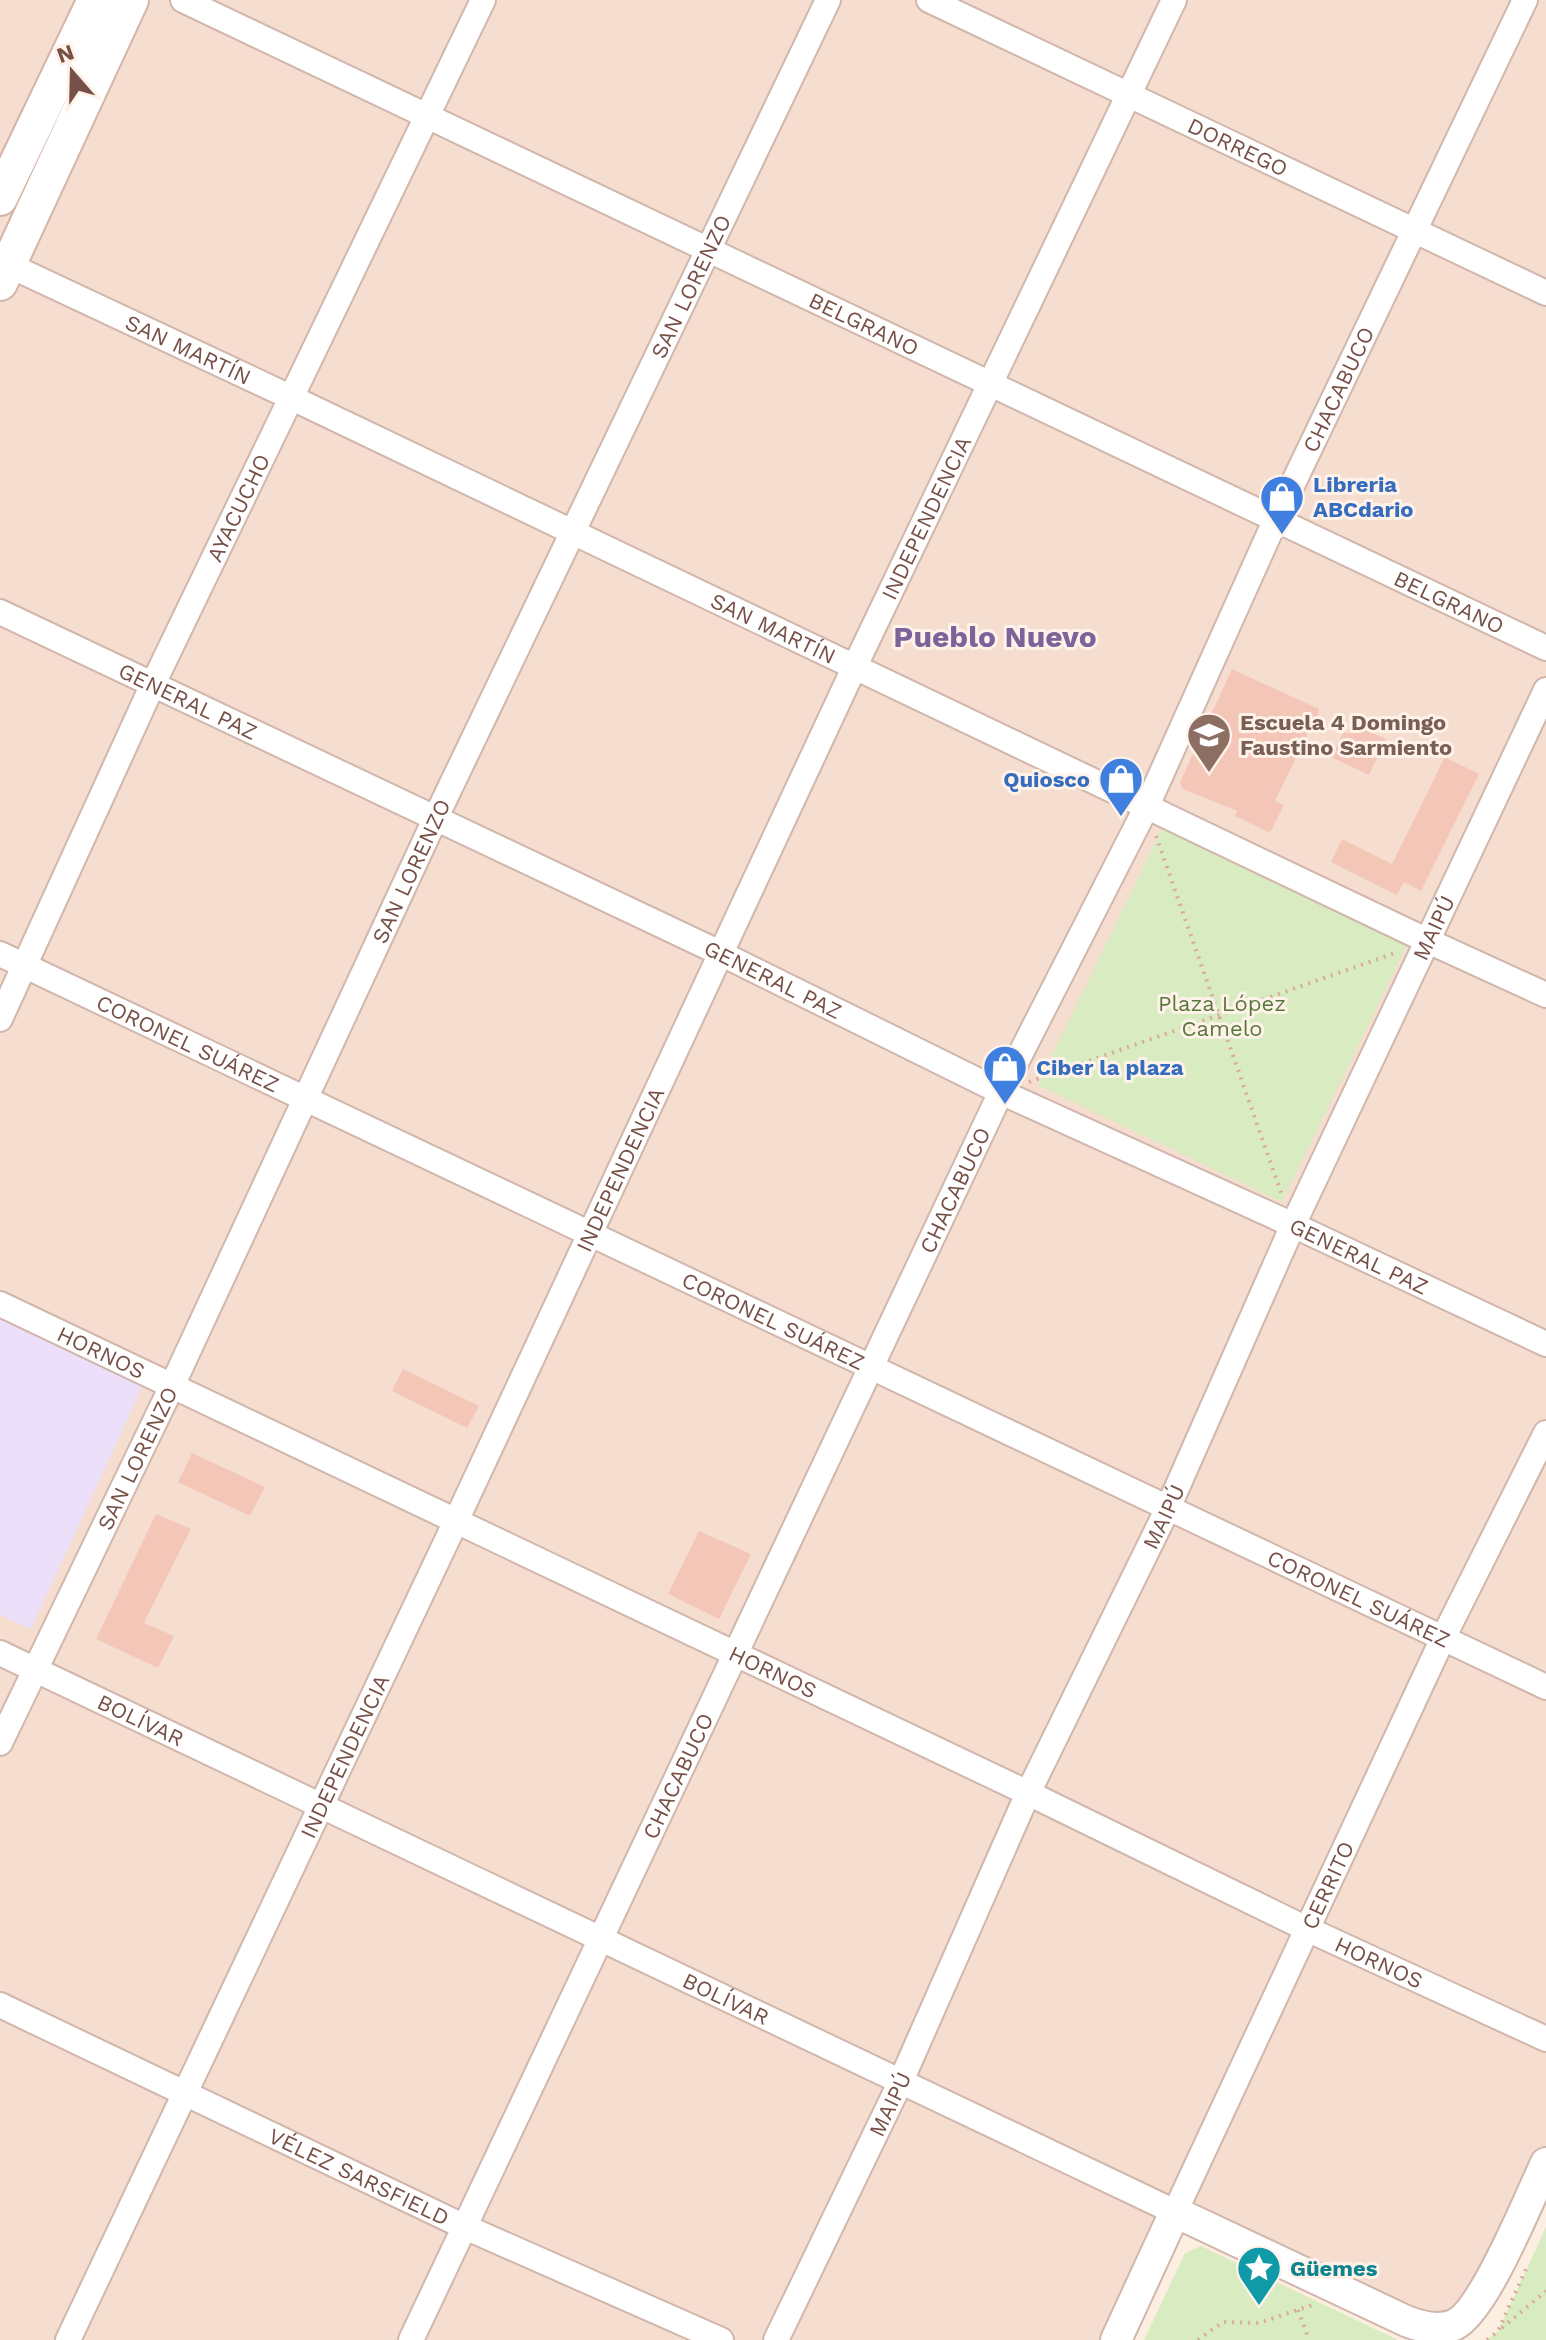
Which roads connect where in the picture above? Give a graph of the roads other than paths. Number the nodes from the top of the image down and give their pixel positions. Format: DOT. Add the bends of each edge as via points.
graph roads {
  1 [pos="95,0"];
  2 [pos="131,0"];
  3 [pos="183,0"];
  4 [pos="483,0"];
  5 [pos="828,0"];
  6 [pos="929,0"];
  7 [pos="1174,0"];
  8 [pos="1525,0"];
  9 [pos="1128,96"];
  10 [pos="428,116"];
  11 [pos="0,198"];
  12 [pos="1415,231"];
  13 [pos="709,251"];
  14 [pos="3,270"];
  15 [pos="1546,293"];
  16 [pos="989,385"];
  17 [pos="290,397"];
  18 [pos="1275,521"];
  19 [pos="572,532"];
  20 [pos="0,612"];
  21 [pos="1546,648"];
  22 [pos="854,668"];
  23 [pos="153,684"];
  24 [pos="1546,690"];
  25 [pos="1146,808"];
  26 [pos="436,817"];
  27 [pos="1428,941"];
  28 [pos="720,953"];
  29 [pos="0,954"];
  30 [pos="25,966"];
  31 [pos="1546,995"];
  32 [pos="0,1019"];
  33 [pos="1001,1092"];
  34 [pos="305,1099"];
  35 [pos="1293,1225"];
  36 [pos="590,1234"];
  37 [pos="0,1304"];
  38 [pos="1546,1344"];
  39 [pos="869,1366"];
  40 [pos="172,1386"];
  41 [pos="1546,1433"];
  42 [pos="1168,1508"];
  43 [pos="456,1521"];
  44 [pos="1443,1638"];
  45 [pos="0,1653"];
  46 [pos="735,1653"];
  47 [pos="35,1670"];
  48 [pos="1546,1687"];
  49 [pos="0,1743"];
  50 [pos="1028,1793"];
  51 [pos="320,1805"];
  52 [pos="1307,1929"];
  53 [pos="602,1939"];
  54 [pos="0,2005"];
  55 [pos="1546,2039"];
  56 [pos="901,2081"];
  57 [pos="184,2092"];
  58 [pos="1546,2163"];
  59 [pos="1175,2212"];
  60 [pos="465,2227"];
  61 [pos="68,2340"];
  62 [pos="411,2340"];
  63 [pos="721,2340"];
  64 [pos="776,2340"];
  65 [pos="1116,2340"];
  1 -- 11 [label="main road"];
  2 -- 14 [label="main road"];
  3 -- 10 [label="street, BELGRANO"];
  4 -- 10 [label="street, AYACUCHO"];
  5 -- 13 [label="street, SAN LORENZO"];
  6 -- 9 [label="street, DORREGO"];
  7 -- 9 [label="street, INDEPENDENCIA"];
  8 -- 12 [label="street, CHACABUCO"];
  9 -- 12 [label="street, DORREGO"];
  9 -- 16 [label="street, INDEPENDENCIA"];
  10 -- 13 [label="street, BELGRANO"];
  10 -- 17 [label="street, AYACUCHO"];
  12 -- 15 [label="street, DORREGO"];
  12 -- 18 [label="street, CHACABUCO"];
  13 -- 16 [label="street, BELGRANO"];
  13 -- 19 [label="street, SAN LORENZO"];
  14 -- 17 [label="street, SAN MARTÍN"];
  16 -- 18 [label="street, BELGRANO"];
  16 -- 22 [label="street, INDEPENDENCIA"];
  17 -- 19 [label="street, SAN MARTÍN"];
  17 -- 23 [label="street, AYACUCHO"];
  18 -- 21 [label="street, BELGRANO"];
  18 -- 25 [label="street, CHACABUCO"];
  19 -- 22 [label="street, SAN MARTÍN"];
  19 -- 26 [label="street, SAN LORENZO"];
  20 -- 23 [label="street, GENERAL PAZ"];
  22 -- 25 [label="street, SAN MARTÍN"];
  22 -- 28 [label="street, INDEPENDENCIA"];
  23 -- 26 [label="street, GENERAL PAZ"];
  23 -- 30 [label="street, AYACUCHO"];
  24 -- 27 [label="street, MAIPÚ"];
  25 -- 27 [label="street, SAN MARTÍN"];
  25 -- 33 [label="street, CHACABUCO"];
  26 -- 28 [label="street, GENERAL PAZ"];
  26 -- 34 [label="street, SAN LORENZO"];
  27 -- 31 [label="street, SAN MARTÍN"];
  27 -- 35 [label="street, MAIPÚ"];
  28 -- 33 [label="street, GENERAL PAZ"];
  28 -- 36 [label="street, INDEPENDENCIA"];
  29 -- 30 [label="street, CORONEL SUÁREZ"];
  30 -- 32 [label="street, AYACUCHO"];
  30 -- 34 [label="street, CORONEL SUÁREZ"];
  33 -- 35 [label="street, GENERAL PAZ"];
  33 -- 39 [label="street, CHACABUCO"];
  34 -- 36 [label="street, CORONEL SUÁREZ"];
  34 -- 40 [label="street, SAN LORENZO"];
  35 -- 38 [label="street, GENERAL PAZ"];
  35 -- 42 [label="street, MAIPÚ"];
  36 -- 39 [label="street, CORONEL SUÁREZ"];
  36 -- 43 [label="street, INDEPENDENCIA"];
  37 -- 40 [label="street, HORNOS"];
  39 -- 42 [label="street, CORONEL SUÁREZ"];
  39 -- 46 [label="street, CHACABUCO"];
  40 -- 43 [label="street, HORNOS"];
  40 -- 47 [label="street, SAN LORENZO"];
  41 -- 44 [label="street, CERRITO"];
  42 -- 44 [label="street, CORONEL SUÁREZ"];
  42 -- 50 [label="street, MAIPÚ"];
  43 -- 46 [label="street, HORNOS"];
  43 -- 51 [label="street, INDEPENDENCIA"];
  44 -- 48 [label="street, CORONEL SUÁREZ"];
  44 -- 52 [label="street, CERRITO"];
  45 -- 47 [label="street, BOLÍVAR"];
  46 -- 50 [label="street, HORNOS"];
  46 -- 53 [label="street, CHACABUCO"];
  47 -- 49 [label="street, SAN LORENZO"];
  47 -- 51 [label="street, BOLÍVAR"];
  50 -- 52 [label="street, HORNOS"];
  50 -- 56 [label="street, MAIPÚ"];
  51 -- 53 [label="street, BOLÍVAR"];
  51 -- 57 [label="street, INDEPENDENCIA"];
  52 -- 55 [label="street, HORNOS"];
  52 -- 59 [label="street, CERRITO"];
  53 -- 56 [label="street, BOLÍVAR"];
  53 -- 60 [label="street, CHACABUCO"];
  54 -- 57 [label="street, VÉLEZ SARSFIELD"];
  56 -- 59 [label="street, BOLÍVAR"];
  56 -- 64 [label="street, MAIPÚ"];
  57 -- 60 [label="street, VÉLEZ SARSFIELD"];
  57 -- 61 [label="street, INDEPENDENCIA"];
  58 -- 59 [label="street, BOLÍVAR" via="1478,2302 1455,2324 1431,2328"];
  59 -- 65 [label="street, CERRITO"];
  60 -- 62 [label="street, CHACABUCO"];
  60 -- 63 [label="street, VÉLEZ SARSFIELD"];
}
